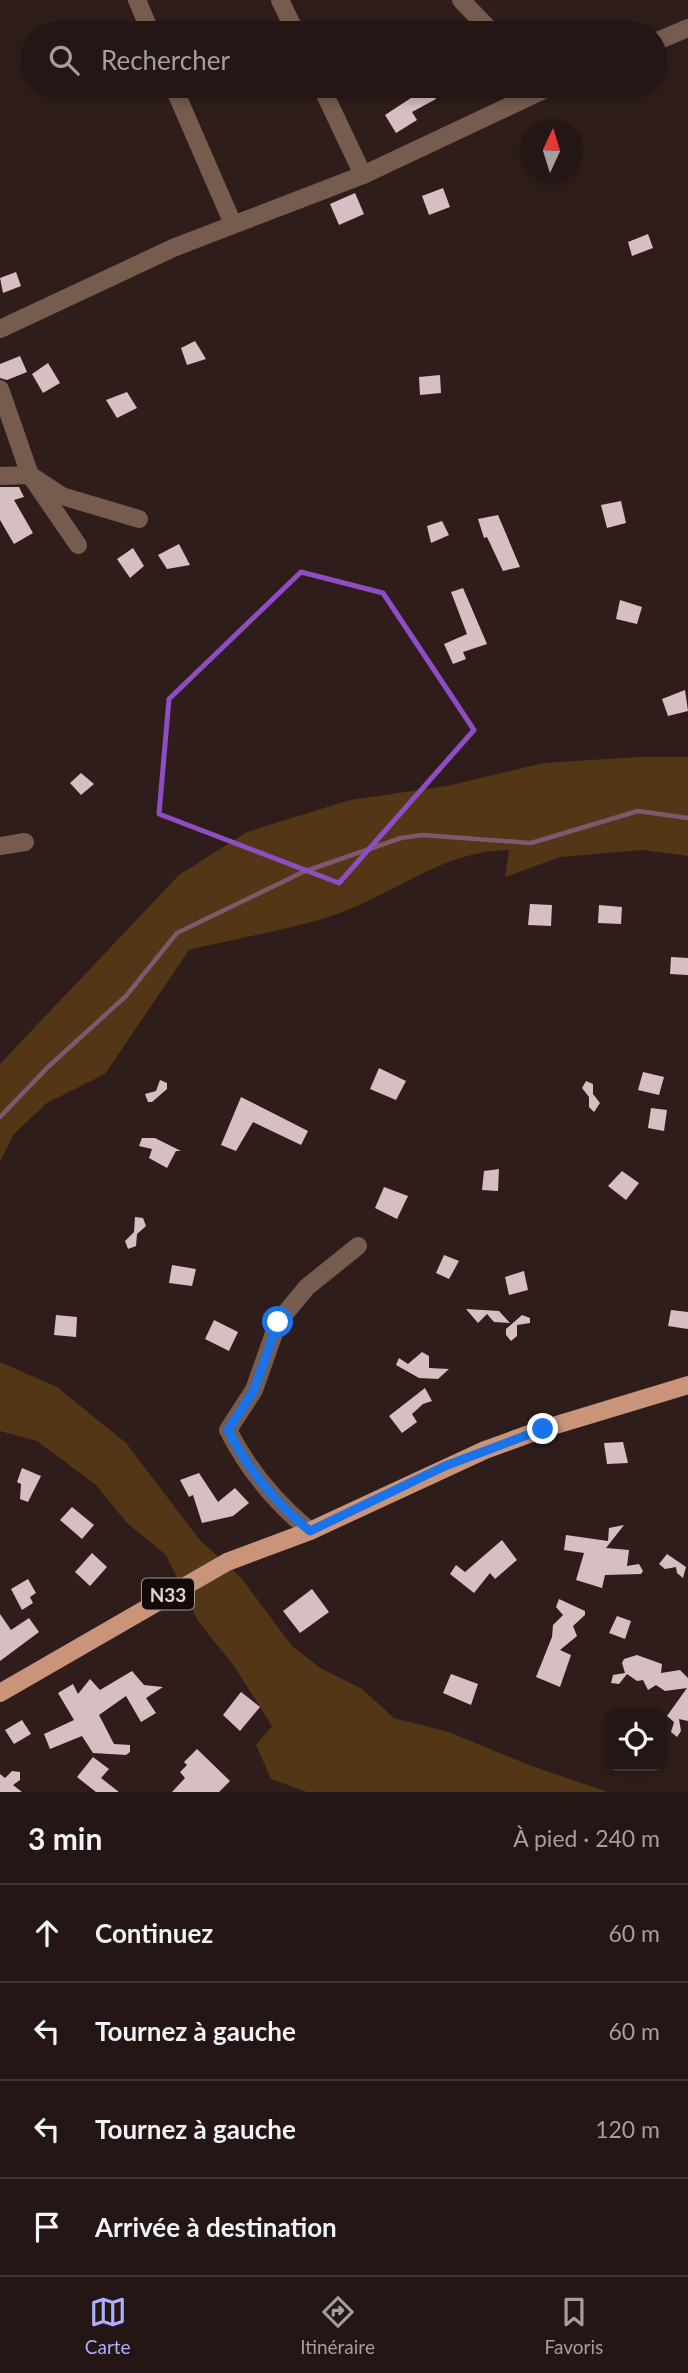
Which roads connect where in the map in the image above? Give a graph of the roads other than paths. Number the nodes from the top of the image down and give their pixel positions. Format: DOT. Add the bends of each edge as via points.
graph roads {
  1 [pos="137,0"];
  2 [pos="280,0"];
  3 [pos="461,0"];
  4 [pos="146,21"];
  5 [pos="290,21"];
  6 [pos="481,21"];
  7 [pos="688,28"];
  8 [pos="667,37"];
  9 [pos="178,98"];
  10 [pos="327,98"];
  11 [pos="520,98"];
  12 [pos="363,175"];
  13 [pos="233,225"];
  14 [pos="0,329"];
  15 [pos="0,389"];
  16 [pos="30,475"];
  17 [pos="0,476"];
  18 [pos="139,519"];
  19 [pos="78,545"];
  20 [pos="25,842"];
  21 [pos="0,846"];
  22 [pos="358,1246"];
  23 [pos="688,1385"];
  24 [pos="310,1531"];
  25 [pos="0,1693"];
  1 -- 4 [label="street"];
  2 -- 5 [label="street"];
  3 -- 6 [label="street"];
  7 -- 8 [label="street"];
  9 -- 13 [label="street"];
  10 -- 12 [label="street"];
  11 -- 12 [label="street"];
  12 -- 13 [label="street"];
  13 -- 14 [label="street" via="89,285"];
  15 -- 16 [label="street"];
  16 -- 17 [label="street"];
  16 -- 18 [label="street" via="62,496"];
  16 -- 19 [label="street"];
  20 -- 21 [label="street"];
  22 -- 24 [label="street" via="307,1287 278,1322 254,1390 228,1430 239,1453 277,1503"];
  23 -- 24 [label="main road, N33" via="485,1450"];
  24 -- 25 [label="main road, N33" via="227,1562"];
}
